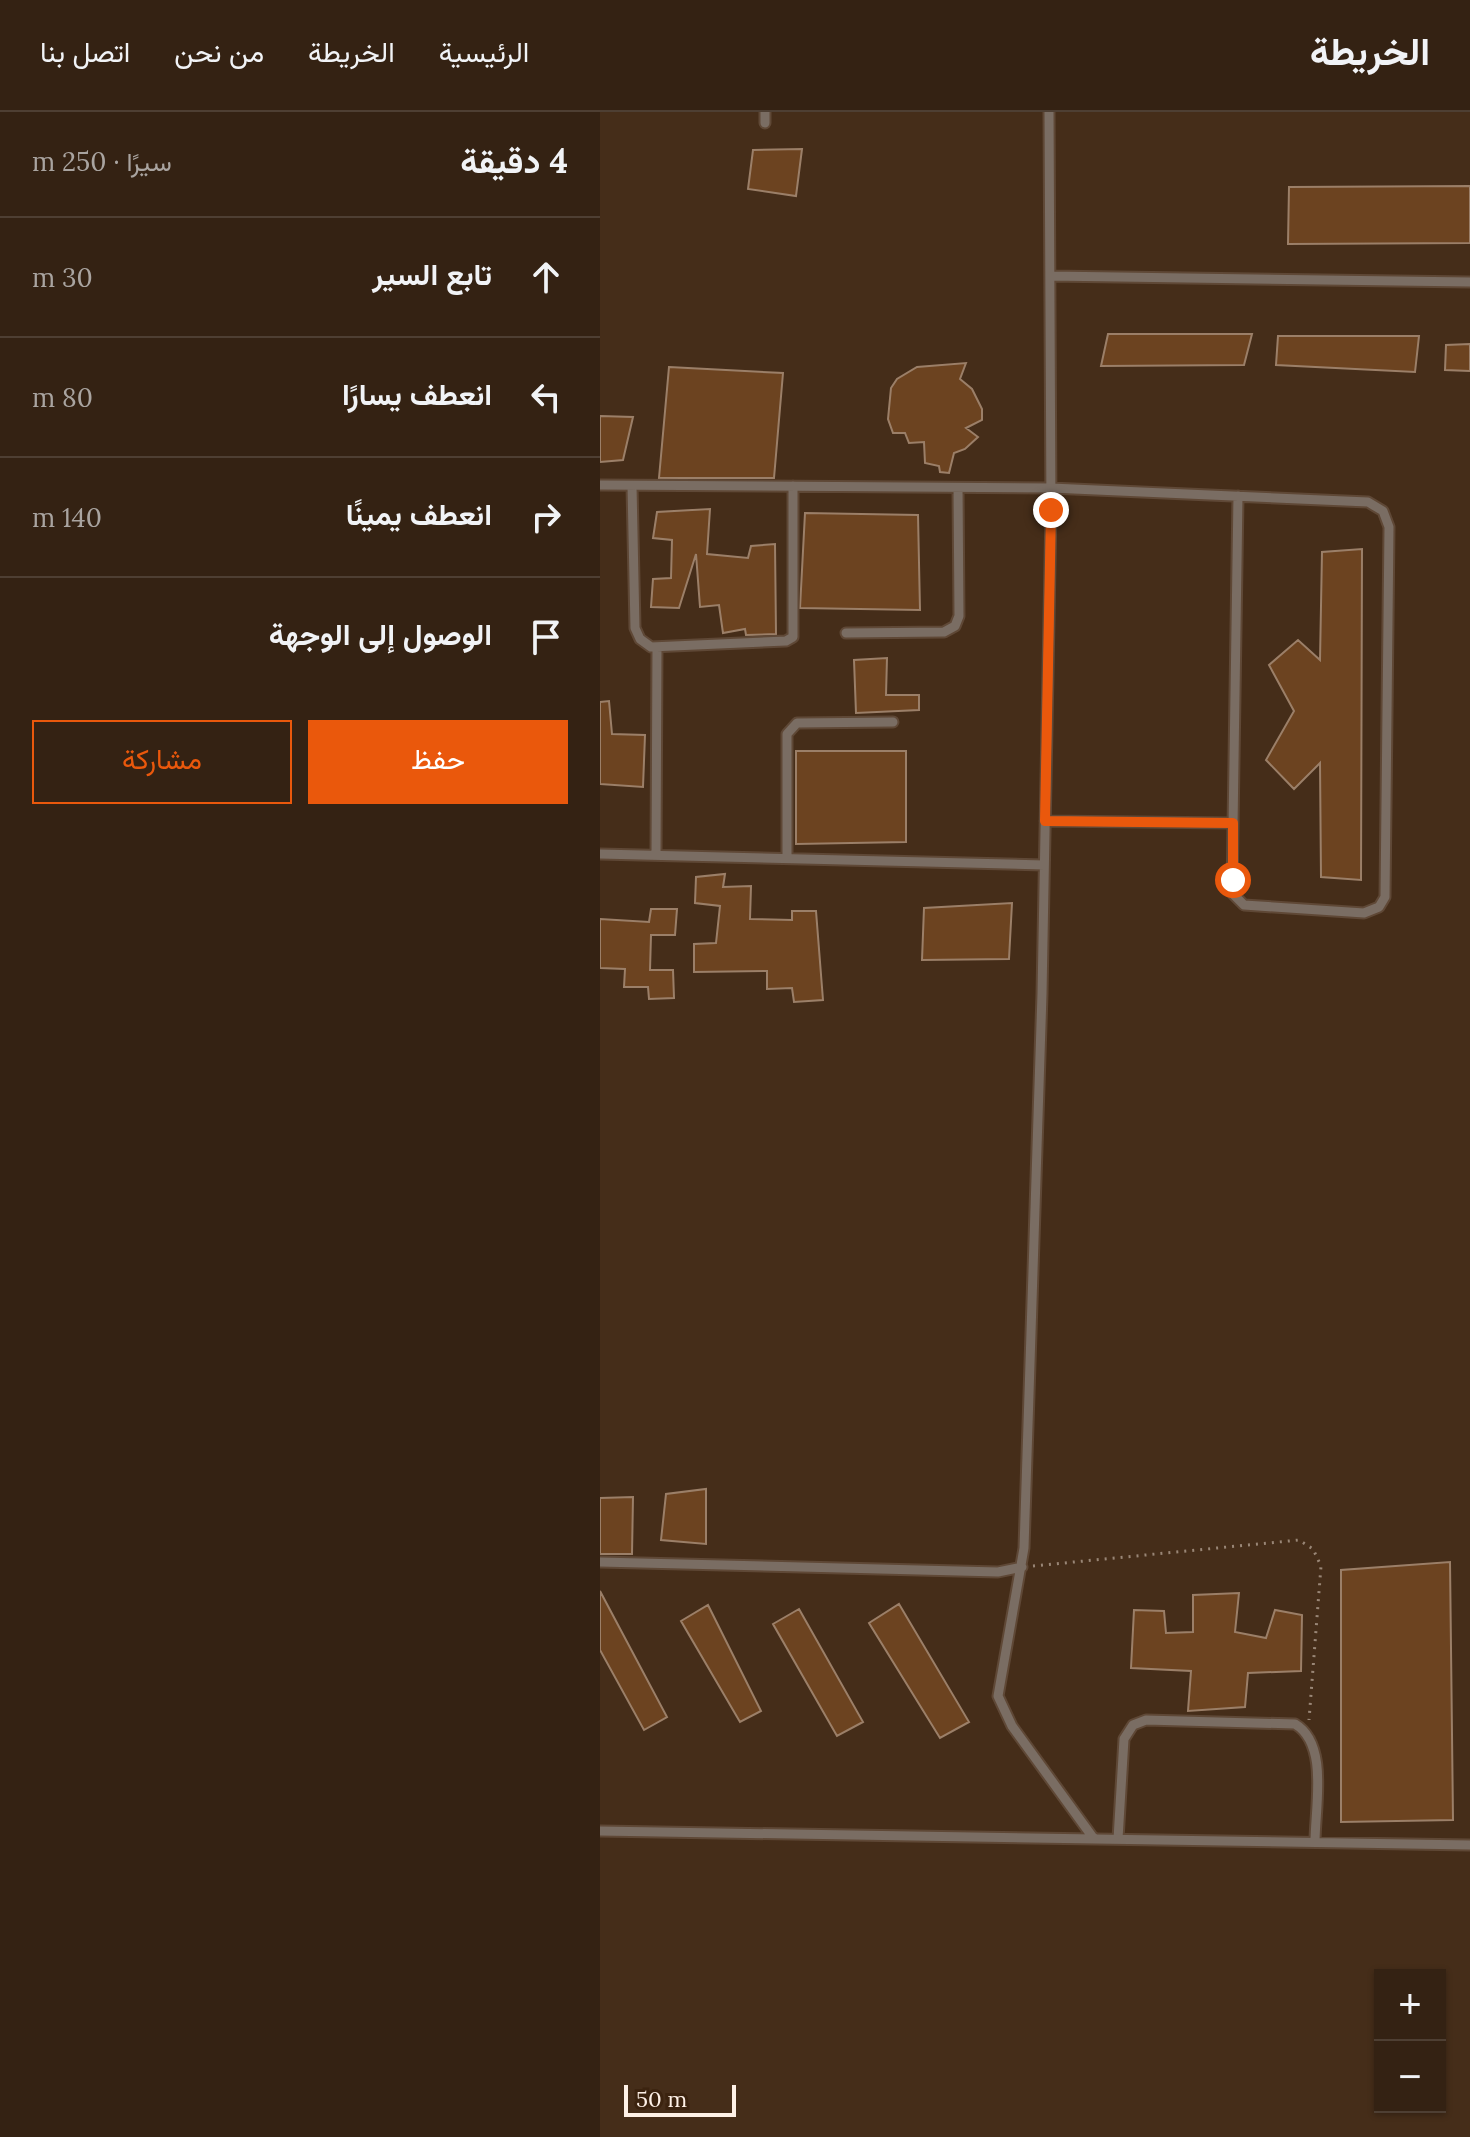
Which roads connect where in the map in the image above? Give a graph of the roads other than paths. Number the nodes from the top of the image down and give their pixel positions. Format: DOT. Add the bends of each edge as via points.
graph roads {
  1 [pos="1049,112"];
  2 [pos="1050,276"];
  3 [pos="1470,282"];
  4 [pos="600,485"];
  5 [pos="632,486"];
  6 [pos="793,486"];
  7 [pos="958,488"];
  8 [pos="1051,488"];
  9 [pos="1238,496"];
  10 [pos="846,633"];
  11 [pos="657,647"];
  12 [pos="893,722"];
  13 [pos="1045,821"];
  14 [pos="1233,823"];
  15 [pos="600,854"];
  16 [pos="656,855"];
  17 [pos="787,858"];
  18 [pos="1044,865"];
  19 [pos="600,1562"];
  20 [pos="1022,1567"];
  21 [pos="600,1831"];
  22 [pos="1094,1839"];
  23 [pos="1118,1839"];
  24 [pos="1315,1842"];
  25 [pos="1470,1845"];
  1 -- 2 [label="lane"];
  2 -- 3 [label="lane"];
  2 -- 8 [label="lane"];
  4 -- 5 [label="lane"];
  5 -- 6 [label="lane"];
  5 -- 11 [label="lane" via="635,628 640,639"];
  6 -- 7 [label="lane"];
  6 -- 11 [label="lane" via="793,637"];
  7 -- 8 [label="lane"];
  7 -- 10 [label="lane" via="955,626 944,632"];
  8 -- 9 [label="lane"];
  8 -- 13 [label="lane"];
  9 -- 14 [label="lane"];
  9 -- 14 [label="lane" via="1368,502 1383,511 1389,527 1385,897 1379,907 1364,913 1244,905 1232,893"];
  11 -- 16 [label="lane"];
  12 -- 17 [label="lane" via="790,727"];
  13 -- 14 [label="lane"];
  13 -- 18 [label="lane"];
  15 -- 16 [label="lane"];
  16 -- 17 [label="lane"];
  17 -- 18 [label="lane"];
  18 -- 20 [label="lane"];
  19 -- 20 [label="lane" via="998,1572"];
  20 -- 22 [label="lane" via="998,1696 1012,1726"];
  21 -- 22 [label="lane"];
  22 -- 23 [label="lane"];
  23 -- 24 [label="lane"];
  23 -- 24 [label="lane" via="1124,1739 1133,1725 1146,1720 1295,1724 1308,1732 1316,1751"];
  24 -- 25 [label="lane"];
}
